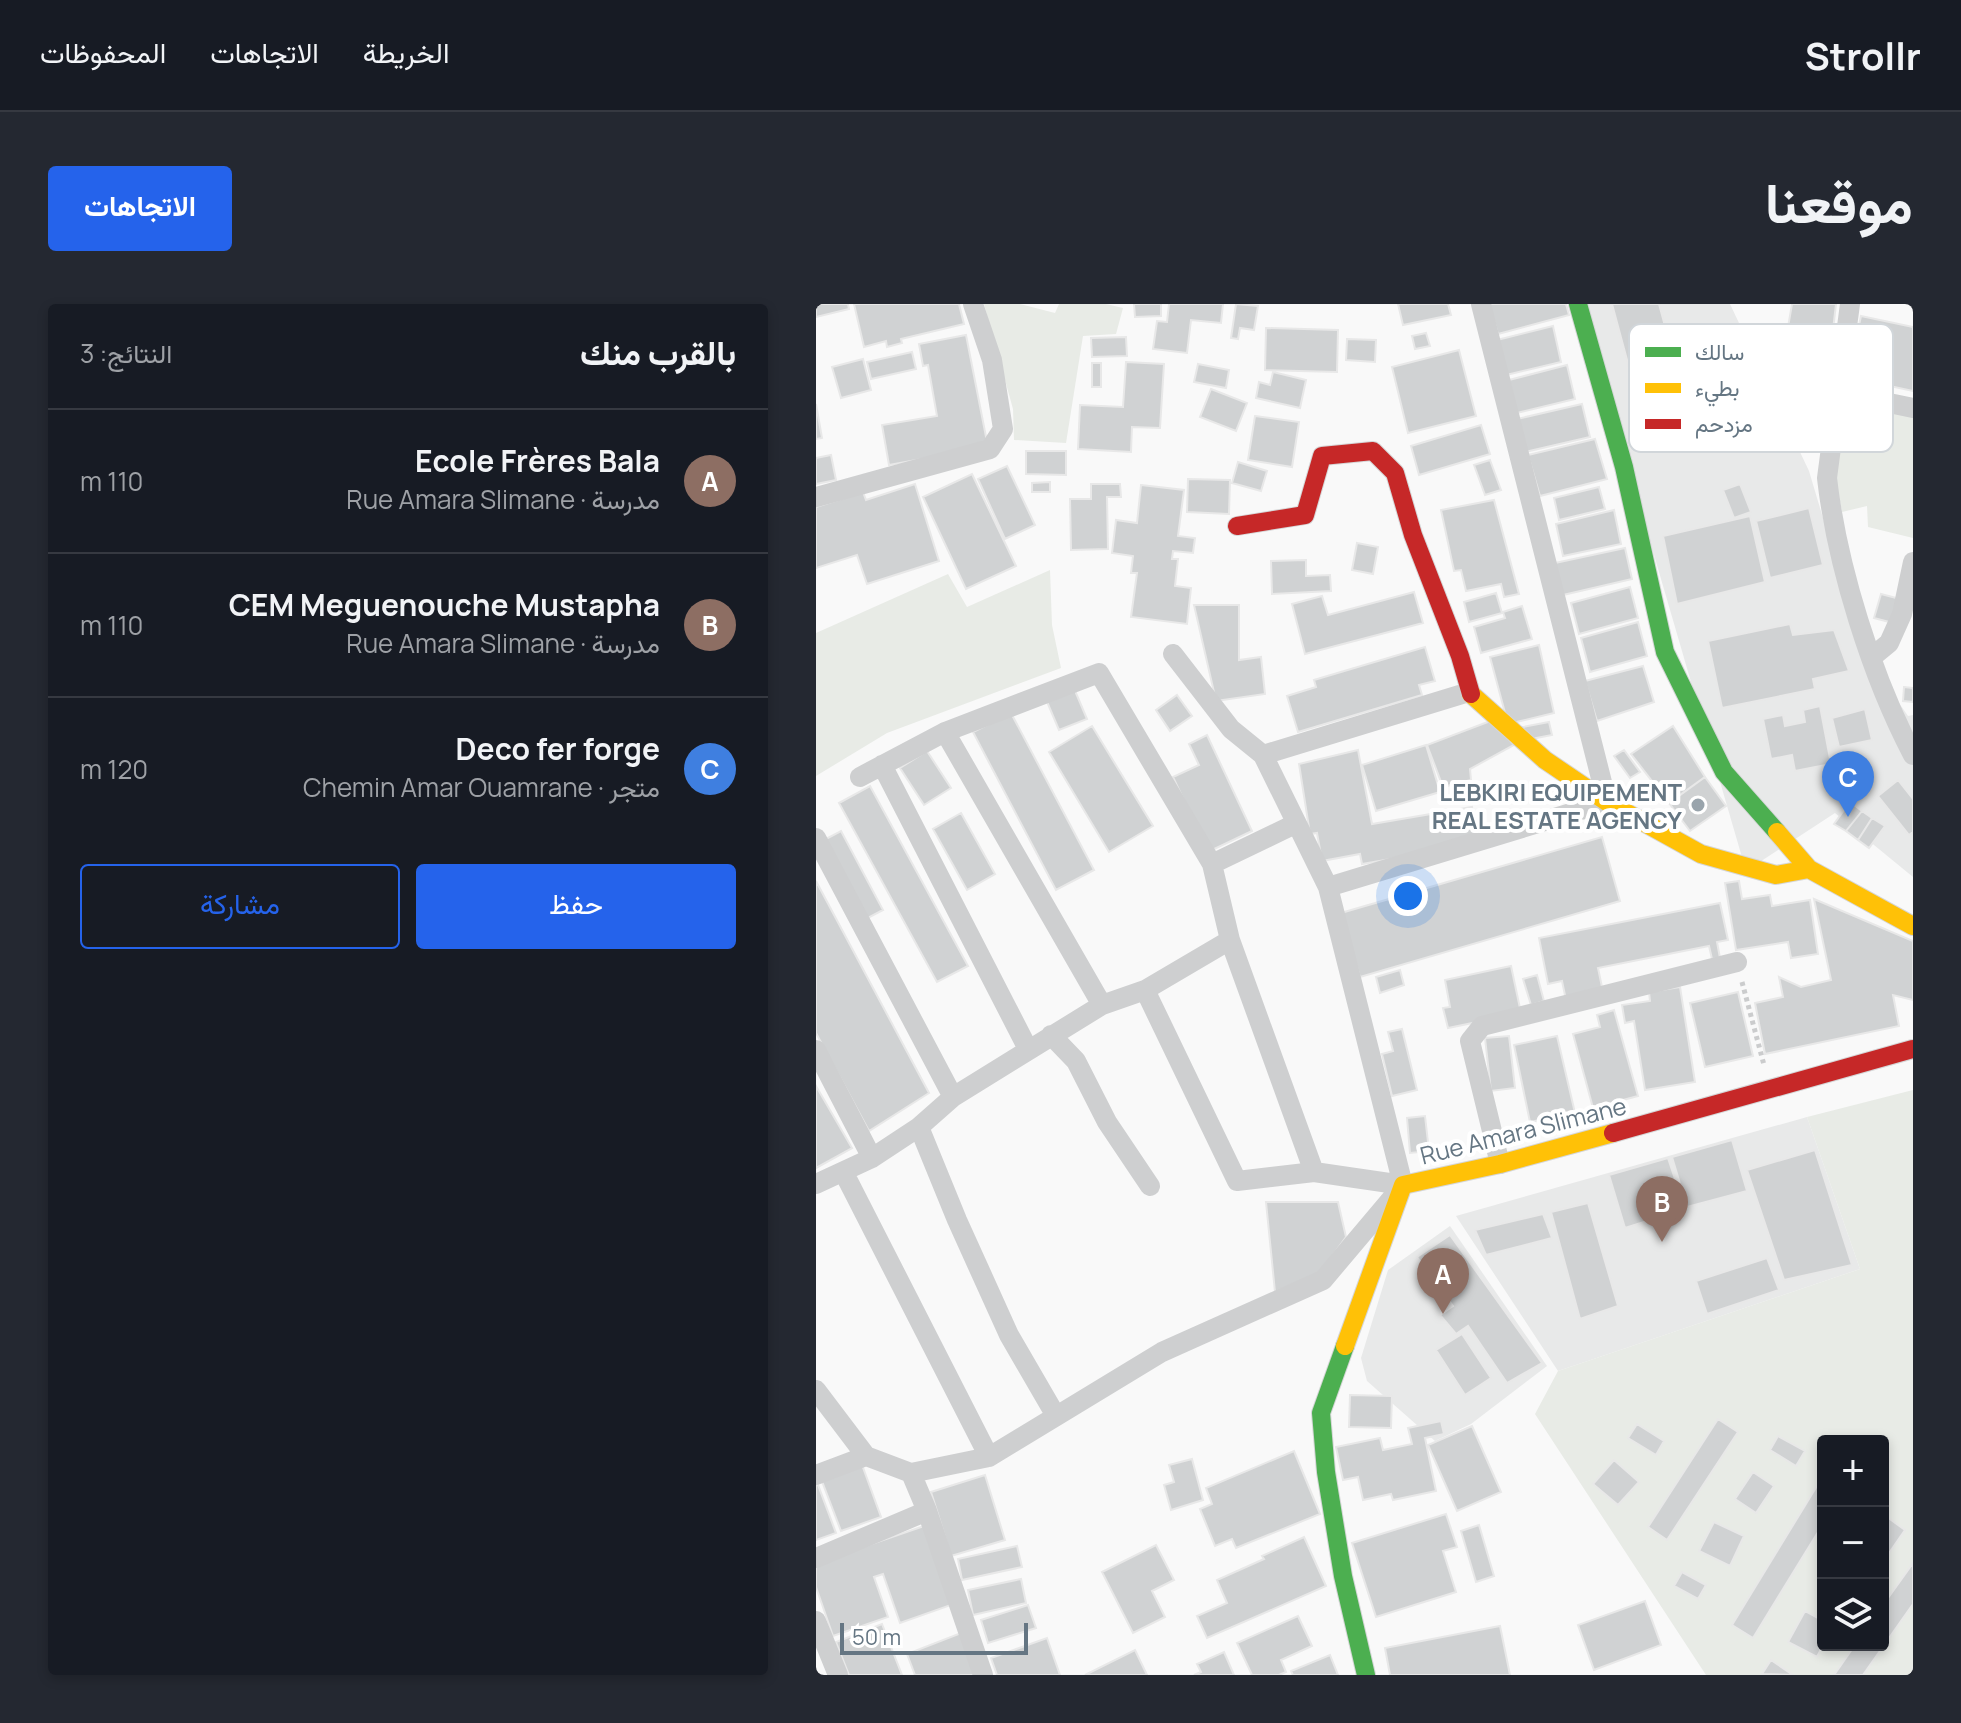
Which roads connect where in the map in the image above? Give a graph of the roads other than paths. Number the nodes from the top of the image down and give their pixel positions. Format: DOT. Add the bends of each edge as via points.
graph roads {
  1 [pos="973,304"];
  2 [pos="1481,304"];
  3 [pos="1578,304"];
  4 [pos="1850,304"];
  5 [pos="1847,324"];
  6 [pos="1893,404"];
  7 [pos="1913,408"];
  8 [pos="1830,452"];
  9 [pos="816,497"];
  10 [pos="1237,526"];
  11 [pos="1913,562"];
  12 [pos="1173,654"];
  13 [pos="1872,657"];
  14 [pos="1469,692"];
  15 [pos="945,732"];
  16 [pos="1263,755"];
  17 [pos="1913,755"];
  18 [pos="882,765"];
  19 [pos="860,777"];
  20 [pos="1607,802"];
  21 [pos="1295,824"];
  22 [pos="816,838"];
  23 [pos="1212,864"];
  24 [pos="1809,869"];
  25 [pos="1328,887"];
  26 [pos="1913,926"];
  27 [pos="1230,940"];
  28 [pos="1737,962"];
  29 [pos="1145,990"];
  30 [pos="1102,1005"];
  31 [pos="1051,1035"];
  32 [pos="1028,1049"];
  33 [pos="1913,1049"];
  34 [pos="816,1050"];
  35 [pos="953,1097"];
  36 [pos="919,1127"];
  37 [pos="872,1158"];
  38 [pos="1500,1164"];
  39 [pos="1314,1172"];
  40 [pos="844,1173"];
  41 [pos="816,1184"];
  42 [pos="1403,1185"];
  43 [pos="1150,1186"];
  44 [pos="816,1390"];
  45 [pos="1056,1416"];
  46 [pos="866,1456"];
  47 [pos="989,1457"];
  48 [pos="911,1473"];
  49 [pos="816,1475"];
  50 [pos="927,1511"];
  51 [pos="816,1558"];
  52 [pos="816,1621"];
  53 [pos="838,1675"];
  54 [pos="983,1675"];
  55 [pos="1366,1675"];
  1 -- 9 [label="street" via="992,360 1003,429 990,449"];
  2 -- 20 [label="street"];
  3 -- 24 [label="street" via="1624,467 1665,652 1724,772"];
  4 -- 5 [label="street"];
  6 -- 7 [label="street"];
  8 -- 13 [label="street" via="1827,478 1840,556"];
  10 -- 14 [label="street" via="1305,515 1322,456 1373,451 1395,473"];
  11 -- 13 [label="street" via="1902,614 1889,643"];
  12 -- 16 [label="street" via="1231,729"];
  13 -- 17 [label="street"];
  14 -- 16 [label="street"];
  14 -- 20 [label="street" via="1545,760"];
  15 -- 18 [label="street"];
  15 -- 23 [label="street" via="1099,673"];
  15 -- 30 [label="street"];
  16 -- 21 [label="street"];
  18 -- 19 [label="street"];
  18 -- 32 [label="street"];
  20 -- 24 [label="street" via="1701,854 1776,875"];
  20 -- 25 [label="street"];
  21 -- 23 [label="street"];
  21 -- 25 [label="street"];
  22 -- 35 [label="street"];
  23 -- 27 [label="street"];
  24 -- 26 [label="street"];
  25 -- 42 [label="street"];
  27 -- 29 [label="street"];
  27 -- 39 [label="street"];
  28 -- 38 [label="street" via="1482,1026 1470,1041"];
  29 -- 30 [label="street"];
  29 -- 39 [label="street" via="1237,1181"];
  30 -- 31 [label="street"];
  31 -- 32 [label="street"];
  31 -- 43 [label="street" via="1076,1061 1107,1122"];
  32 -- 35 [label="street"];
  33 -- 38 [label="street, Rue Amara Slimane"];
  34 -- 37 [label="street"];
  35 -- 36 [label="street"];
  36 -- 37 [label="street"];
  36 -- 45 [label="street" via="1009,1335"];
  37 -- 40 [label="street"];
  38 -- 42 [label="street, Rue Amara Slimane"];
  39 -- 42 [label="street"];
  40 -- 41 [label="street"];
  40 -- 47 [label="street"];
  42 -- 45 [label="street" via="1323,1280 1162,1352"];
  42 -- 55 [label="street, Rue Amara Slimane" via="1321,1413 1341,1561"];
  44 -- 46 [label="street"];
  45 -- 47 [label="street"];
  46 -- 48 [label="street"];
  46 -- 49 [label="street"];
  47 -- 48 [label="street"];
  48 -- 50 [label="street"];
  50 -- 51 [label="street"];
  50 -- 54 [label="street"];
  52 -- 53 [label="street"];
}
